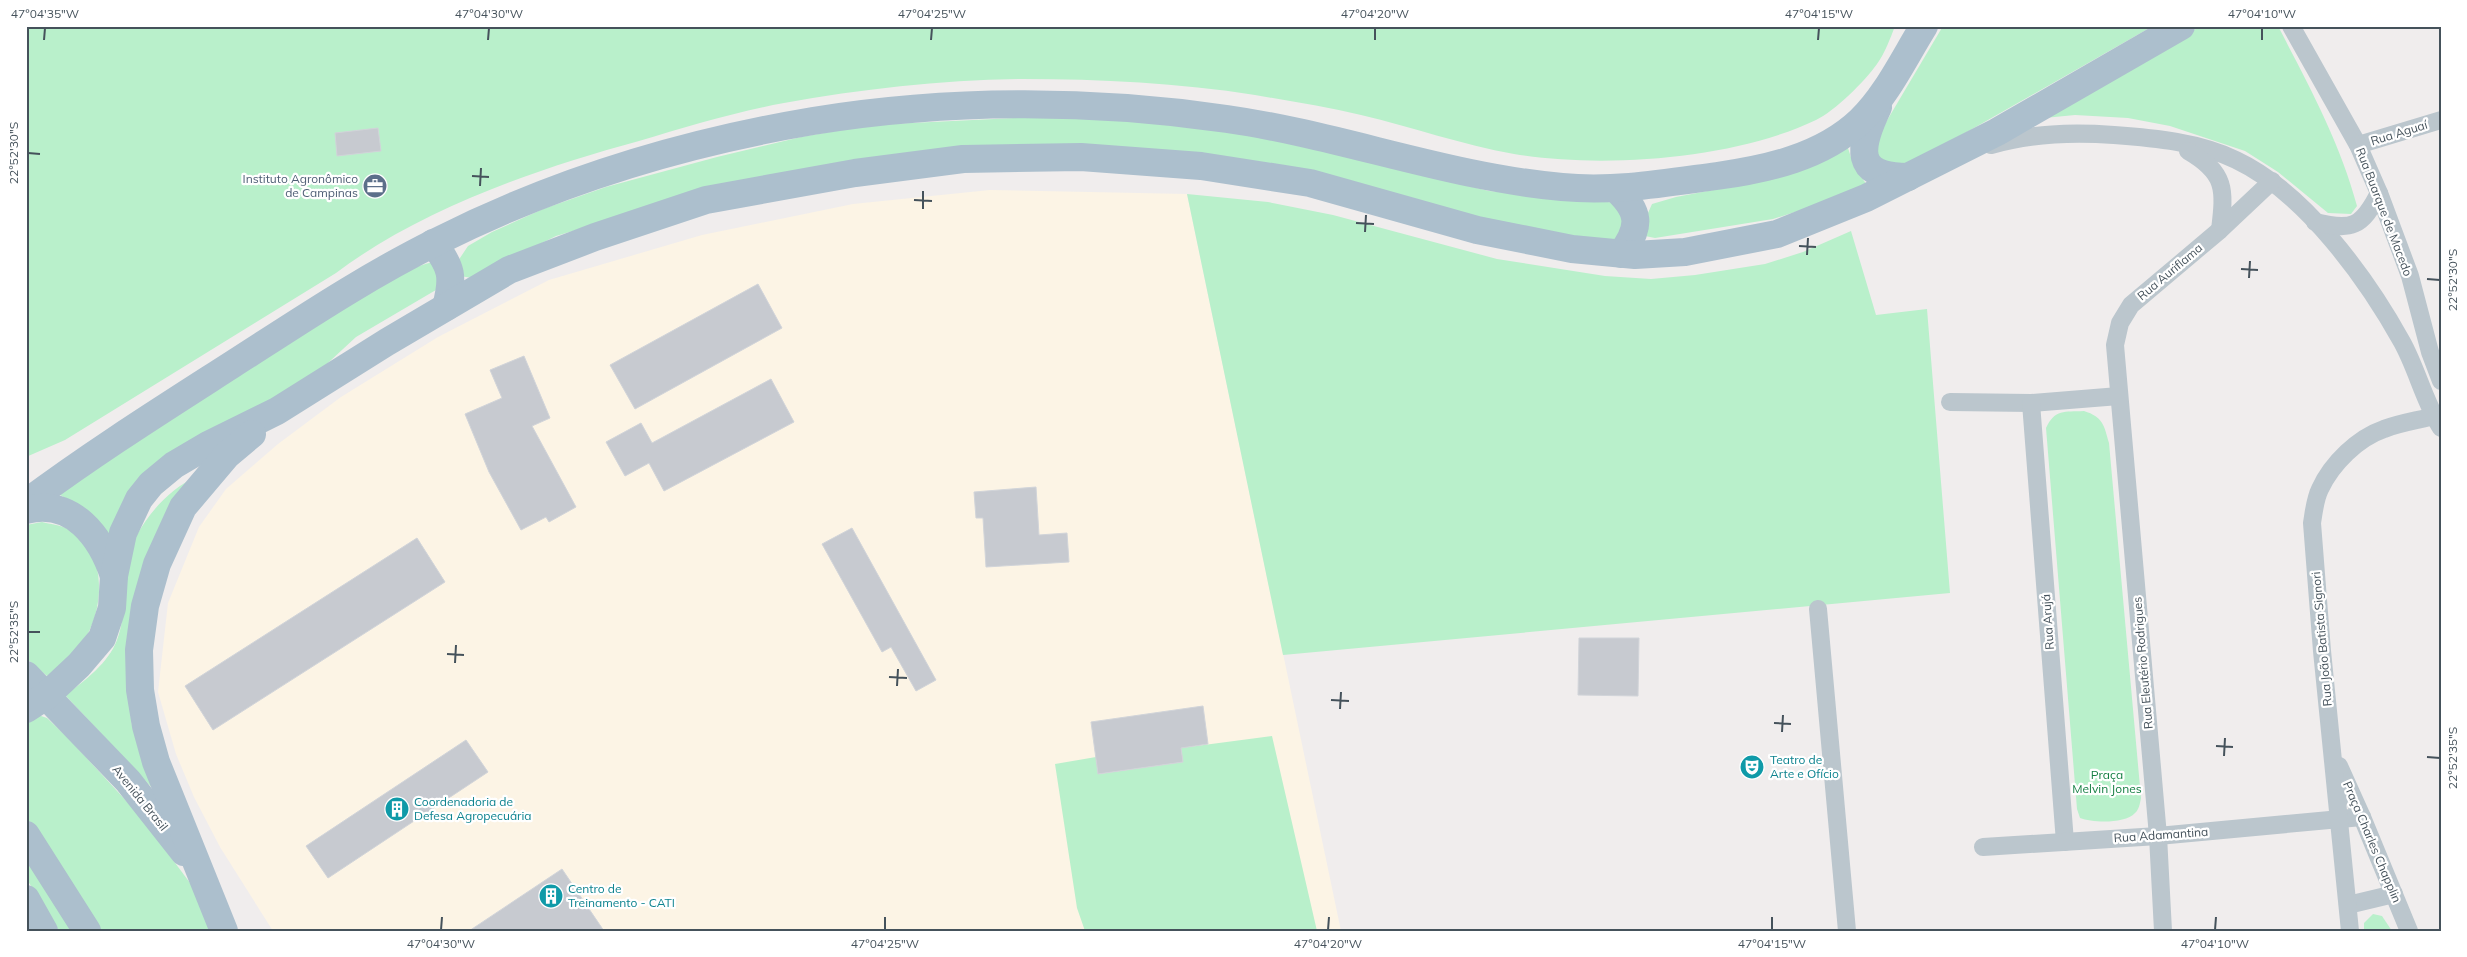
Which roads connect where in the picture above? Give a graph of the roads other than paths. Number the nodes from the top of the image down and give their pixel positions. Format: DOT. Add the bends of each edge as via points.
graph roads {
  1 [pos="1924,26"];
  2 [pos="2181,26"];
  3 [pos="2291,26"];
  4 [pos="1890,81"];
  5 [pos="2441,120"];
  6 [pos="2154,138"];
  7 [pos="2358,145"];
  8 [pos="1945,158"];
  9 [pos="1908,177"];
  10 [pos="2272,182"];
  11 [pos="1615,188"];
  12 [pos="2379,193"];
  13 [pos="2315,222"];
  14 [pos="2220,230"];
  15 [pos="434,243"];
  16 [pos="1621,254"];
  17 [pos="446,307"];
  18 [pos="2441,381"];
  19 [pos="2119,396"];
  20 [pos="1950,402"];
  21 [pos="2030,403"];
  22 [pos="277,411"];
  23 [pos="2438,419"];
  24 [pos="83,460"];
  25 [pos="26,481"];
  26 [pos="26,503"];
  27 [pos="26,510"];
  28 [pos="114,576"];
  29 [pos="1818,609"];
  30 [pos="26,675"];
  31 [pos="36,702"];
  32 [pos="2334,755"];
  33 [pos="2362,817"];
  34 [pos="2340,819"];
  35 [pos="26,835"];
  36 [pos="2158,836"];
  37 [pos="2065,842"];
  38 [pos="1983,847"];
  39 [pos="203,876"];
  40 [pos="2394,894"];
  41 [pos="26,899"];
  42 [pos="2348,905"];
  43 [pos="44,931"];
  44 [pos="87,931"];
  45 [pos="224,931"];
  46 [pos="244,931"];
  47 [pos="1847,931"];
  48 [pos="2163,931"];
  49 [pos="2350,931"];
  50 [pos="2408,931"];
  1 -- 4 [label="main road"];
  2 -- 8 [label="main road" via="1997,132"];
  3 -- 7 [label="street, Rua Buarque de Macedo"];
  4 -- 9 [label="main road" via="1867,132 1864,152 1878,174"];
  4 -- 11 [label="main road" via="1857,124 1806,156 1730,174 1646,187"];
  5 -- 7 [label="street, Rua Aguaí"];
  6 -- 8 [label="street" via="2066,132 2016,138"];
  6 -- 10 [label="street" via="2192,145 2236,159"];
  6 -- 14 [label="street" via="2206,161 2220,179 2223,210"];
  7 -- 12 [label="street, Rua Buarque de Macedo"];
  8 -- 9 [label="main road"];
  9 -- 16 [label="main road" via="1777,234 1685,252"];
  10 -- 13 [label="street"];
  10 -- 14 [label="street, Rua Auriflama"];
  11 -- 15 [label="main road" via="1565,188 1476,175 1283,129 1190,114 1048,106 949,107 812,122 673,152 601,172"];
  11 -- 16 [label="main road" via="1631,203 1636,222 1631,240"];
  12 -- 13 [label="street" via="2364,220 2350,226 2334,227"];
  12 -- 18 [label="street, Rua Buarque de Macedo" via="2410,276"];
  13 -- 23 [label="street" via="2352,264 2380,305"];
  14 -- 19 [label="street, Rua Auriflama" via="2130,305 2120,323 2115,345"];
  15 -- 17 [label="main road" via="450,269 452,282"];
  15 -- 24 [label="main road" via="360,283"];
  16 -- 17 [label="main road" via="1572,249 1477,230 1310,183 1201,166 1081,157 963,159 856,173 706,200 509,270"];
  17 -- 22 [label="main road"];
  19 -- 21 [label="street"];
  19 -- 36 [label="street, Rua Eleutério Rodrigues"];
  20 -- 21 [label="street"];
  21 -- 37 [label="street, Rua Arujá"];
  22 -- 28 [label="main road" via="208,445 174,465 151,484 139,499 123,533"];
  22 -- 39 [label="main road" via="227,456 183,506 157,564 145,606 140,690 146,726 156,762"];
  23 -- 32 [label="street, Rua João Batista Signori" via="2383,429 2363,439 2338,462 2320,488 2315,503 2312,523"];
  24 -- 25 [label="main road"];
  24 -- 26 [label="main road"];
  27 -- 28 [label="main road" via="50,507 68,512 92,534 108,558"];
  28 -- 31 [label="main road" via="112,608 102,638 79,665"];
  29 -- 47 [label="street"];
  30 -- 31 [label="main road, Avenida Brasil"];
  31 -- 39 [label="main road, Avenida Brasil" via="128,781"];
  32 -- 33 [label="street, Praça Charles Chapplin"];
  32 -- 34 [label="street, Rua João Batista Signori"];
  33 -- 34 [label="street, Rua Adamantina"];
  33 -- 40 [label="street, Praça Charles Chapplin"];
  34 -- 36 [label="street, Rua Adamantina"];
  34 -- 42 [label="street, Rua João Batista Signori"];
  35 -- 44 [label="main road"];
  36 -- 37 [label="street, Rua Adamantina"];
  36 -- 48 [label="street, Rua Eleutério Rodrigues"];
  37 -- 38 [label="street, Rua Adamantina"];
  39 -- 45 [label="main road"];
  39 -- 46 [label="main road, Avenida Brasil"];
  40 -- 42 [label="street"];
  40 -- 50 [label="street, Praça Charles Chapplin"];
  41 -- 43 [label="main road"];
  42 -- 49 [label="street, Rua João Batista Signori"];
}
